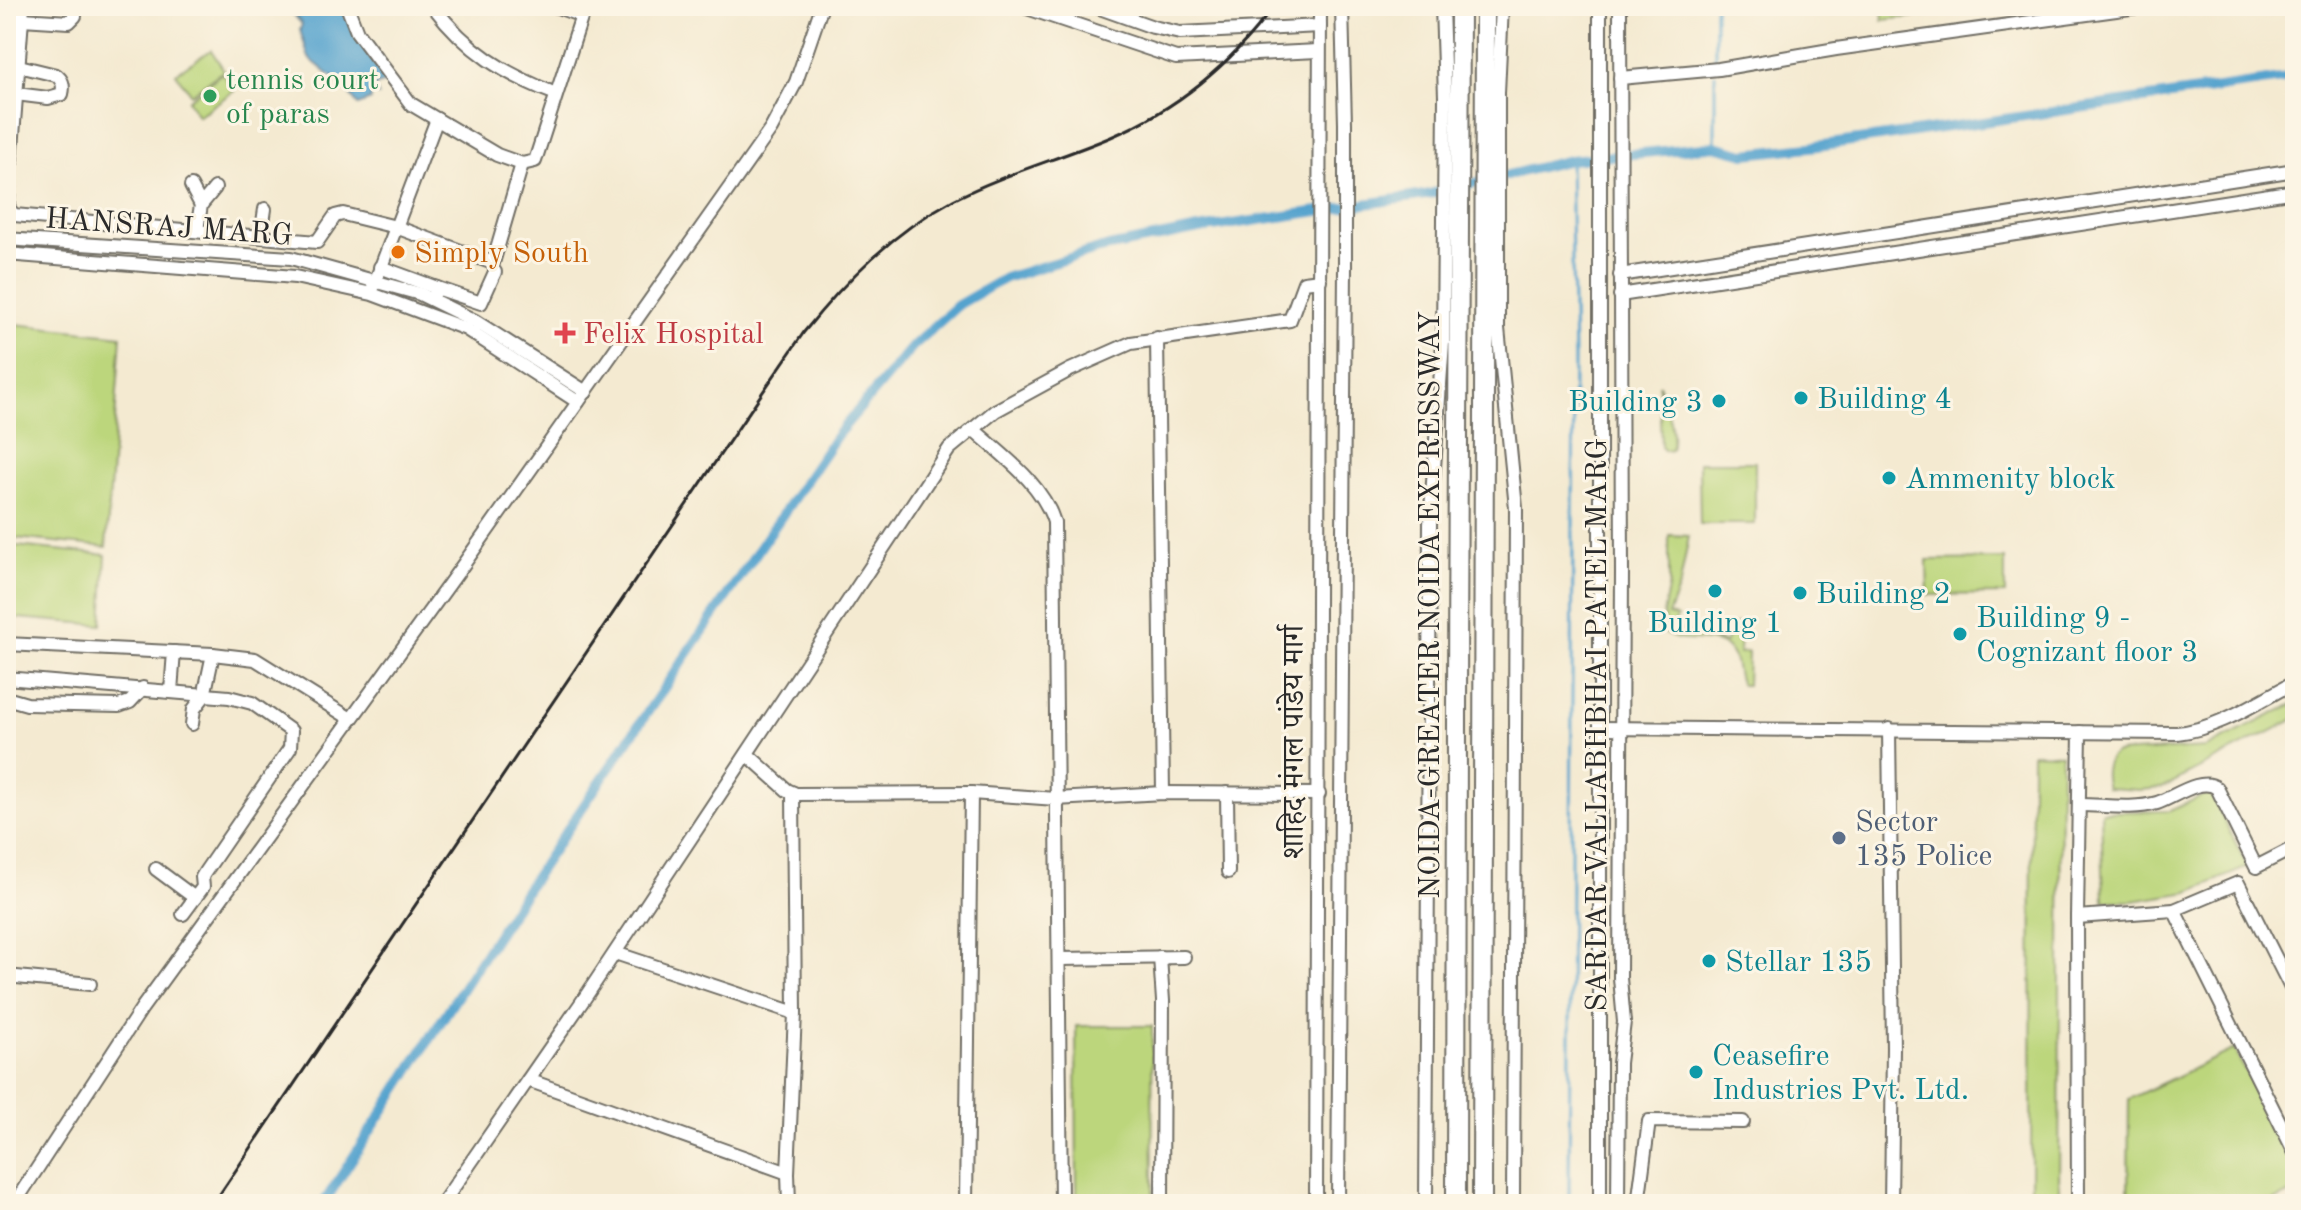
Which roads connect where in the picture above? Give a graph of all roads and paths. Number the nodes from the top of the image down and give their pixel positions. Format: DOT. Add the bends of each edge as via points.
graph roads {
  1 [pos="75,6"];
  2 [pos="347,6"];
  3 [pos="555,6"];
  4 [pos="822,6"];
  5 [pos="1021,6"];
  6 [pos="1094,6"];
  7 [pos="1320,6"];
  8 [pos="1342,6"];
  9 [pos="1442,6"];
  10 [pos="1460,6"];
  11 [pos="1485,6"];
  12 [pos="1502,6"];
  13 [pos="1600,6"];
  14 [pos="1620,6"];
  15 [pos="2145,6"];
  16 [pos="438,8"];
  17 [pos="583,11"];
  18 [pos="23,13"];
  19 [pos="1320,26"];
  20 [pos="1318,51"];
  21 [pos="19,66"];
  22 [pos="1620,81"];
  23 [pos="16,94"];
  24 [pos="556,94"];
  25 [pos="1491,94"];
  26 [pos="1452,97"];
  27 [pos="437,119"];
  28 [pos="522,164"];
  29 [pos="2295,170"];
  30 [pos="191,186"];
  31 [pos="215,188"];
  32 [pos="2295,191"];
  33 [pos="201,205"];
  34 [pos="265,209"];
  35 [pos="40,217"];
  36 [pos="54,217"];
  37 [pos="396,227"];
  38 [pos="197,230"];
  39 [pos="261,236"];
  40 [pos="6,239"];
  41 [pos="38,242"];
  42 [pos="52,243"];
  43 [pos="6,254"];
  44 [pos="1492,261"];
  45 [pos="380,267"];
  46 [pos="1450,268"];
  47 [pos="495,272"];
  48 [pos="1620,275"];
  49 [pos="1320,276"];
  50 [pos="373,287"];
  51 [pos="434,294"];
  52 [pos="1620,295"];
  53 [pos="1157,338"];
  54 [pos="582,397"];
  55 [pos="1320,424"];
  56 [pos="1343,426"];
  57 [pos="973,429"];
  58 [pos="6,644"];
  59 [pos="174,652"];
  60 [pos="213,654"];
  61 [pos="6,678"];
  62 [pos="2295,682"];
  63 [pos="143,688"];
  64 [pos="171,691"];
  65 [pos="204,696"];
  66 [pos="6,698"];
  67 [pos="351,719"];
  68 [pos="192,724"];
  69 [pos="1601,728"];
  70 [pos="1620,728"];
  71 [pos="1889,729"];
  72 [pos="2080,732"];
  73 [pos="747,754"];
  74 [pos="793,793"];
  75 [pos="971,793"];
  76 [pos="1163,793"];
  77 [pos="1227,793"];
  78 [pos="1319,794"];
  79 [pos="1056,799"];
  80 [pos="2080,805"];
  81 [pos="2295,847"];
  82 [pos="156,869"];
  83 [pos="1228,872"];
  84 [pos="199,893"];
  85 [pos="217,904"];
  86 [pos="2174,910"];
  87 [pos="183,914"];
  88 [pos="2077,917"];
  89 [pos="615,953"];
  90 [pos="1160,957"];
  91 [pos="1184,957"];
  92 [pos="1060,959"];
  93 [pos="6,976"];
  94 [pos="90,984"];
  95 [pos="2295,996"];
  96 [pos="795,1013"];
  97 [pos="528,1080"];
  98 [pos="1743,1122"];
  99 [pos="2295,1153"];
  100 [pos="788,1173"];
  101 [pos="14,1204"];
  102 [pos="442,1204"];
  103 [pos="789,1204"];
  104 [pos="966,1204"];
  105 [pos="1061,1204"];
  106 [pos="1162,1204"];
  107 [pos="1316,1204"];
  108 [pos="1338,1204"];
  109 [pos="1426,1204"];
  110 [pos="1456,1204"];
  111 [pos="1482,1204"];
  112 [pos="1513,1204"];
  113 [pos="1600,1204"];
  114 [pos="1618,1204"];
  115 [pos="1638,1204"];
  116 [pos="1891,1204"];
  117 [pos="2078,1204"];
  1 -- 18 [label="street" via="69,22"];
  2 -- 27 [label="street" via="379,65 411,104"];
  3 -- 17 [label="street"];
  4 -- 54 [label="street" via="796,82 776,121"];
  5 -- 20 [label="street" via="1176,58"];
  6 -- 19 [label="street" via="1180,33"];
  7 -- 19 [label="street, शाहिद मंगल पांडेय मार्ग"];
  8 -- 56 [label="street"];
  9 -- 26 [label="street"];
  10 -- 26 [label="highway, NOIDA-GREATER NOIDA EXPRESSWAY"];
  11 -- 25 [label="highway, NOIDA-GREATER NOIDA EXPRESSWAY"];
  12 -- 25 [label="street"];
  13 -- 69 [label="street, SARDAR VALLABHBHAI PATEL MARG"];
  14 -- 22 [label="street, SARDAR VALLABHBHAI PATEL MARG"];
  15 -- 22 [label="street"];
  16 -- 24 [label="street" via="458,37 491,63"];
  17 -- 24 [label="street"];
  18 -- 21 [label="street"];
  19 -- 20 [label="street, शाहिद मंगल पांडेय मार्ग"];
  20 -- 49 [label="street, शाहिद मंगल पांडेय मार्ग"];
  21 -- 23 [label="street"];
  21 -- 23 [label="street" via="56,75 63,89 54,97"];
  22 -- 48 [label="street, SARDAR VALLABHBHAI PATEL MARG"];
  23 -- 35 [label="street" via="8,208 14,215"];
  24 -- 28 [label="street" via="535,161"];
  25 -- 44 [label="highway, NOIDA-GREATER NOIDA EXPRESSWAY"];
  26 -- 46 [label="highway, NOIDA-GREATER NOIDA EXPRESSWAY"];
  27 -- 28 [label="street"];
  27 -- 37 [label="street"];
  28 -- 37 [label="street" via="493,263"];
  29 -- 48 [label="street"];
  30 -- 33 [label="street"];
  31 -- 33 [label="street"];
  32 -- 52 [label="street"];
  33 -- 38 [label="street"];
  34 -- 39 [label="street"];
  35 -- 36 [label="street"];
  35 -- 41 [label="street"];
  36 -- 38 [label="street"];
  36 -- 42 [label="street"];
  37 -- 39 [label="street" via="343,214 335,216 319,242"];
  37 -- 45 [label="street"];
  38 -- 39 [label="street"];
  40 -- 41 [label="street, HANSRAJ MARG"];
  41 -- 42 [label="street, HANSRAJ MARG"];
  42 -- 50 [label="street, HANSRAJ MARG" via="291,258"];
  43 -- 50 [label="street, HANSRAJ MARG"];
  44 -- 111 [label="highway, NOIDA-GREATER NOIDA EXPRESSWAY"];
  44 -- 112 [label="street" via="1516,508"];
  45 -- 50 [label="street"];
  45 -- 51 [label="street"];
  46 -- 109 [label="street" via="1430,524"];
  46 -- 110 [label="highway, NOIDA-GREATER NOIDA EXPRESSWAY" via="1459,798"];
  47 -- 51 [label="street" via="481,303"];
  48 -- 52 [label="street, SARDAR VALLABHBHAI PATEL MARG"];
  49 -- 53 [label="street" via="1304,282 1290,320"];
  49 -- 55 [label="street, शाहिद मंगल पांडेय मार्ग"];
  50 -- 51 [label="street, HANSRAJ MARG"];
  50 -- 54 [label="street, HANSRAJ MARG" via="466,329"];
  51 -- 54 [label="street, HANSRAJ MARG"];
  52 -- 70 [label="street, SARDAR VALLABHBHAI PATEL MARG"];
  53 -- 57 [label="street" via="1131,343 1070,370"];
  53 -- 76 [label="street"];
  54 -- 67 [label="street"];
  55 -- 56 [label="street"];
  55 -- 78 [label="street, शाहिद मंगल पांडेय मार्ग"];
  56 -- 108 [label="street"];
  57 -- 73 [label="street" via="949,449"];
  57 -- 79 [label="street" via="1031,483 1050,507 1054,522"];
  58 -- 59 [label="street"];
  59 -- 60 [label="street"];
  59 -- 64 [label="street"];
  60 -- 65 [label="street"];
  60 -- 67 [label="street" via="263,662"];
  61 -- 63 [label="street"];
  62 -- 72 [label="street" via="2196,731"];
  63 -- 64 [label="street"];
  63 -- 66 [label="street" via="119,706 27,704"];
  64 -- 65 [label="street"];
  65 -- 68 [label="street" via="194,709"];
  65 -- 84 [label="street" via="252,703 287,726 293,737 272,778 202,877"];
  67 -- 85 [label="street"];
  69 -- 70 [label="street"];
  69 -- 113 [label="street, SARDAR VALLABHBHAI PATEL MARG"];
  70 -- 71 [label="street"];
  70 -- 114 [label="street, SARDAR VALLABHBHAI PATEL MARG" via="1624,1022"];
  71 -- 72 [label="street"];
  71 -- 116 [label="street"];
  72 -- 80 [label="street"];
  73 -- 74 [label="street"];
  73 -- 89 [label="street"];
  74 -- 75 [label="street"];
  74 -- 96 [label="street"];
  75 -- 79 [label="street"];
  75 -- 104 [label="street"];
  76 -- 77 [label="street"];
  76 -- 79 [label="street"];
  77 -- 78 [label="street"];
  77 -- 83 [label="street"];
  78 -- 107 [label="street, शाहिद मंगल पांडेय मार्ग"];
  79 -- 92 [label="street"];
  80 -- 81 [label="street" via="2152,805 2212,784 2256,867"];
  80 -- 88 [label="street"];
  82 -- 84 [label="street"];
  84 -- 85 [label="street"];
  84 -- 87 [label="street"];
  85 -- 101 [label="street"];
  86 -- 88 [label="street"];
  86 -- 95 [label="street" via="2238,883"];
  86 -- 99 [label="street"];
  88 -- 117 [label="street"];
  89 -- 96 [label="street"];
  89 -- 97 [label="street"];
  90 -- 91 [label="street"];
  90 -- 92 [label="street"];
  90 -- 106 [label="street"];
  92 -- 105 [label="street"];
  93 -- 94 [label="street"];
  96 -- 100 [label="street"];
  97 -- 100 [label="street"];
  97 -- 102 [label="street"];
  98 -- 115 [label="street" via="1649,1121"];
  100 -- 103 [label="street"];
}
